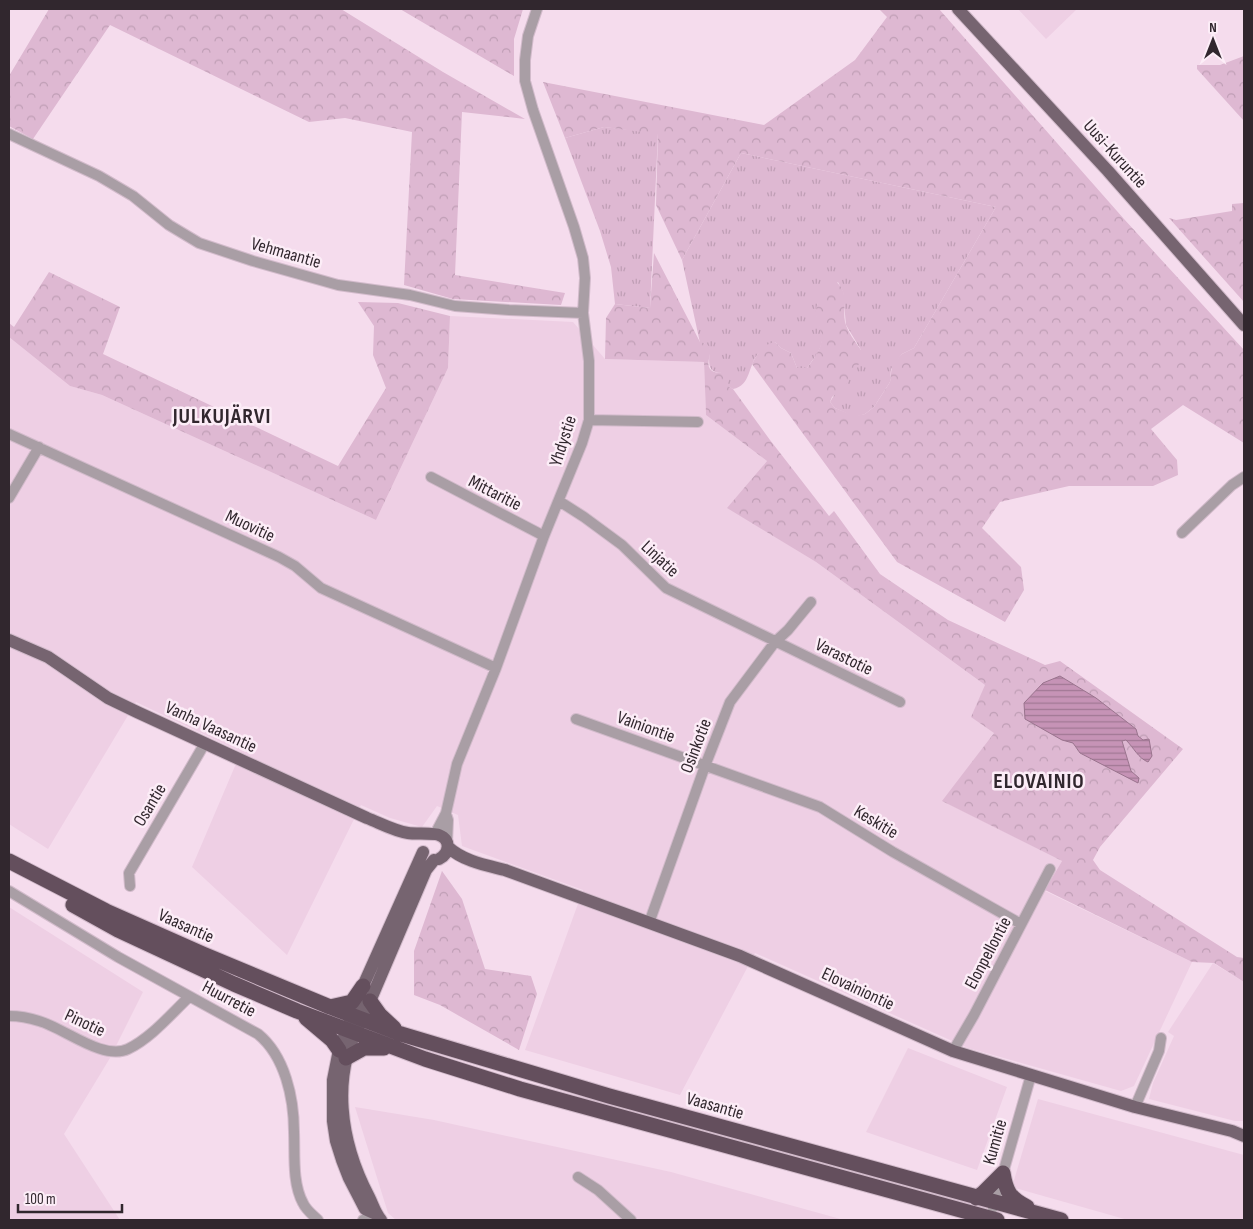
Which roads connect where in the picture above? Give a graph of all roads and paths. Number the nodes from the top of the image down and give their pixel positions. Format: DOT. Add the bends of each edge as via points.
graph roads {
  1 [pos="537,9"];
  2 [pos="958,9"];
  3 [pos="9,134"];
  4 [pos="584,314"];
  5 [pos="1244,325"];
  6 [pos="589,420"];
  7 [pos="698,422"];
  8 [pos="9,434"];
  9 [pos="40,447"];
  10 [pos="431,477"];
  11 [pos="1244,477"];
  12 [pos="9,498"];
  13 [pos="559,501"];
  14 [pos="1182,533"];
  15 [pos="544,536"];
  16 [pos="810,602"];
  17 [pos="9,640"];
  18 [pos="775,642"];
  19 [pos="496,668"];
  20 [pos="900,702"];
  21 [pos="576,719"];
  22 [pos="205,743"];
  23 [pos="705,766"];
  24 [pos="446,813"];
  25 [pos="405,832"];
  26 [pos="432,834"];
  27 [pos="448,845"];
  28 [pos="422,849"];
  29 [pos="436,859"];
  30 [pos="9,861"];
  31 [pos="474,862"];
  32 [pos="9,868"];
  33 [pos="1050,868"];
  34 [pos="130,886"];
  35 [pos="9,891"];
  36 [pos="650,923"];
  37 [pos="1022,924"];
  38 [pos="363,986"];
  39 [pos="189,997"];
  40 [pos="370,1001"];
  41 [pos="330,1007"];
  42 [pos="297,1011"];
  43 [pos="9,1016"];
  44 [pos="354,1024"];
  45 [pos="400,1034"];
  46 [pos="1161,1038"];
  47 [pos="396,1049"];
  48 [pos="953,1051"];
  49 [pos="343,1054"];
  50 [pos="1031,1075"];
  51 [pos="1135,1107"];
  52 [pos="1238,1130"];
  53 [pos="1244,1136"];
  54 [pos="1003,1173"];
  55 [pos="578,1177"];
  56 [pos="976,1198"];
  57 [pos="994,1203"];
  58 [pos="379,1217"];
  59 [pos="993,1219"];
  60 [pos="1056,1219"];
  61 [pos="318,1220"];
  62 [pos="363,1220"];
  63 [pos="631,1220"];
  1 -- 4 [label="street, Yhdystie" via="528,36 526,81 532,110 583,258"];
  2 -- 5 [label="main road, Uusi-Kuruntie" via="1108,171"];
  3 -- 4 [label="street, Vehmaantie" via="108,181 198,243 253,261 338,285 410,295 455,306"];
  4 -- 6 [label="street, Yhdystie" via="589,361"];
  6 -- 7 [label="street"];
  6 -- 13 [label="street, Yhdystie"];
  8 -- 9 [label="street, Muovitie"];
  9 -- 12 [label="street"];
  9 -- 19 [label="street, Muovitie" via="279,557 321,588"];
  10 -- 15 [label="street, Mittaritie"];
  11 -- 14 [label="street"];
  13 -- 15 [label="street, Yhdystie"];
  13 -- 18 [label="street, Linjatie" via="622,545 666,588"];
  15 -- 19 [label="street, Yhdystie"];
  16 -- 18 [label="street, Osinkotie"];
  17 -- 22 [label="main road, Vanha Vaasantie" via="48,657 108,698"];
  18 -- 20 [label="street, Varastotie"];
  18 -- 23 [label="street, Osinkotie" via="730,702"];
  19 -- 24 [label="street, Yhdystie" via="457,764"];
  21 -- 23 [label="street, Vainiontie"];
  22 -- 25 [label="main road, Vanha Vaasantie" via="367,818"];
  22 -- 34 [label="street, Osantie" via="128,873"];
  23 -- 36 [label="street, Osinkotie"];
  23 -- 37 [label="street, Keskitie" via="820,807"];
  24 -- 26 [label="street, Yhdystie"];
  24 -- 27 [label="street, Yhdystie"];
  25 -- 26 [label="main road, Vanha Vaasantie"];
  25 -- 28 [label="main road, Vanha Vaasantie"];
  26 -- 27 [label="main road" via="442,836"];
  26 -- 28 [label="main road" via="424,840"];
  27 -- 29 [label="main road" via="446,854"];
  27 -- 31 [label="main road, Elovainiontie" via="452,851"];
  28 -- 29 [label="main road" via="428,858"];
  28 -- 38 [label="main road"];
  29 -- 31 [label="main road, Elovainiontie"];
  29 -- 40 [label="main road" via="426,870"];
  30 -- 41 [label="highway, Vaasantie" via="122,918"];
  31 -- 36 [label="main road, Elovainiontie" via="505,870"];
  32 -- 42 [label="highway, Vaasantie" via="118,930"];
  33 -- 37 [label="street, Elonpellontie"];
  35 -- 39 [label="street, Huurretie"];
  36 -- 48 [label="main road, Elovainiontie" via="771,969"];
  37 -- 48 [label="street, Elonpellontie"];
  38 -- 41 [label="highway" via="352,1002"];
  38 -- 44 [label="main road"];
  39 -- 43 [label="street, Pinotie" via="145,1037 120,1052 100,1048 39,1020"];
  39 -- 61 [label="street, Huurretie" via="258,1034 277,1056 293,1114 299,1194 303,1204"];
  40 -- 44 [label="main road"];
  40 -- 45 [label="highway"];
  41 -- 44 [label="highway, Vaasantie"];
  42 -- 44 [label="highway, Vaasantie"];
  42 -- 49 [label="highway" via="317,1026"];
  44 -- 45 [label="highway, Vaasantie"];
  44 -- 47 [label="highway, Vaasantie"];
  44 -- 49 [label="main road"];
  45 -- 56 [label="highway, Vaasantie"];
  46 -- 51 [label="street" via="1159,1051"];
  47 -- 49 [label="highway" via="364,1048"];
  47 -- 59 [label="highway, Vaasantie" via="520,1089"];
  48 -- 50 [label="main road, Elovainiontie"];
  49 -- 58 [label="main road" via="342,1111 349,1149 358,1177"];
  50 -- 51 [label="main road, Elovainiontie"];
  50 -- 54 [label="street, Kumitie"];
  51 -- 52 [label="main road, Elovainiontie"];
  52 -- 53 [label="main road, Elovainiontie"];
  54 -- 56 [label="highway"];
  54 -- 57 [label="street, Kumitie"];
  54 -- 60 [label="highway" via="1005,1187 1015,1200"];
  55 -- 63 [label="street" via="598,1190"];
  56 -- 57 [label="highway, Vaasantie"];
  57 -- 59 [label="street, Kumitie"];
  57 -- 60 [label="highway, Vaasantie"];
  58 -- 62 [label="street"];
}
